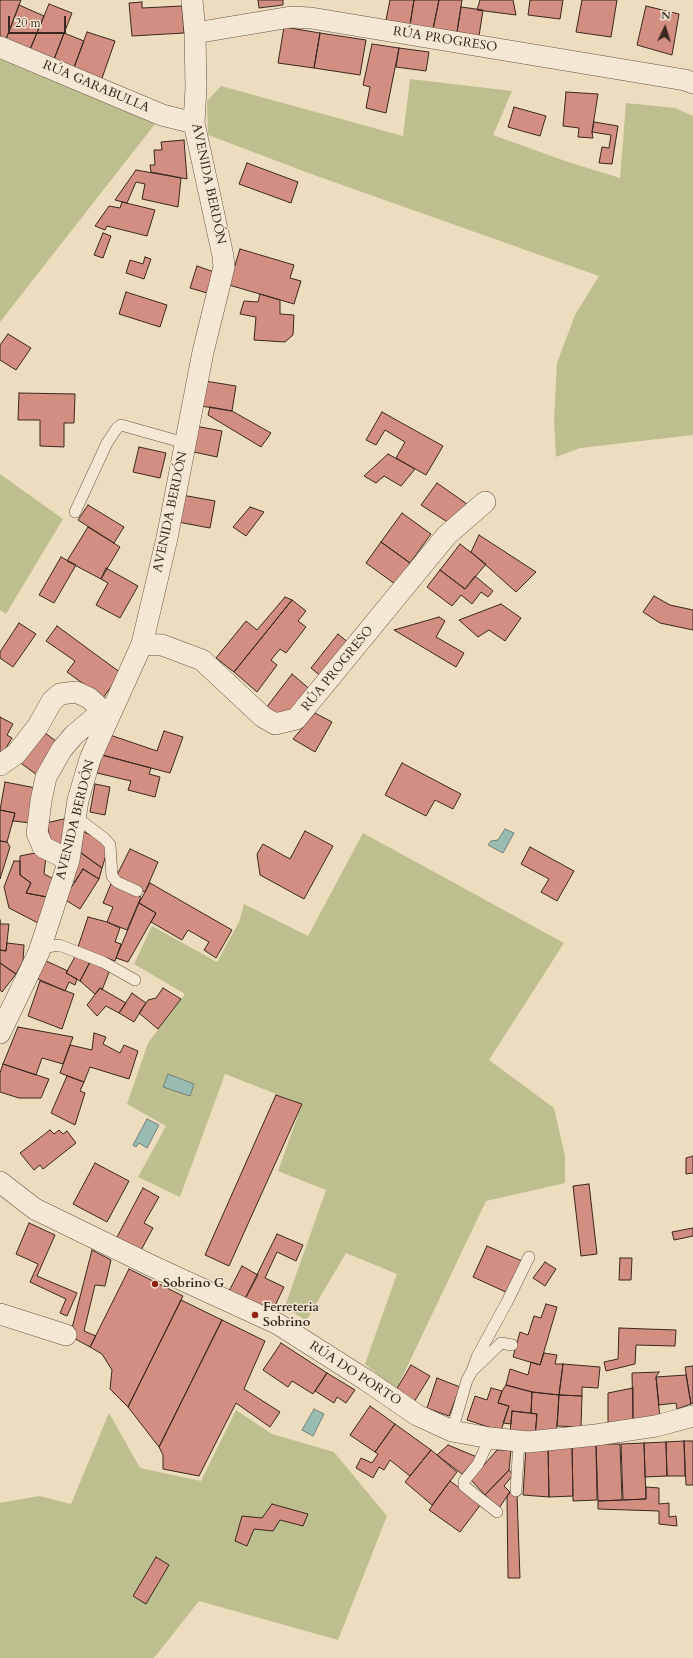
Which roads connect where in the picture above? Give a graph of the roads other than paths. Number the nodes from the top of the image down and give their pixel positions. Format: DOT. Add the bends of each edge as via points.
graph roads {
  1 [pos="192,0"];
  2 [pos="195,33"];
  3 [pos="0,47"];
  4 [pos="693,84"];
  5 [pos="194,123"];
  6 [pos="185,443"];
  7 [pos="485,502"];
  8 [pos="75,512"];
  9 [pos="142,644"];
  10 [pos="105,714"];
  11 [pos="0,765"];
  12 [pos="76,817"];
  13 [pos="69,860"];
  14 [pos="137,891"];
  15 [pos="39,952"];
  16 [pos="135,980"];
  17 [pos="6,1001"];
  18 [pos="0,1033"];
  19 [pos="0,1184"];
  20 [pos="529,1257"];
  21 [pos="0,1314"];
  22 [pos="66,1334"];
  23 [pos="512,1344"];
  24 [pos="472,1371"];
  25 [pos="693,1416"];
  26 [pos="452,1431"];
  27 [pos="490,1438"];
  28 [pos="519,1441"];
  29 [pos="516,1491"];
  30 [pos="497,1512"];
  1 -- 2 [label="street, AVENIDA BERDÓN"];
  2 -- 4 [label="street, RÚA PROGRESO" via="291,17 311,18 685,80"];
  2 -- 5 [label="street, AVENIDA BERDÓN"];
  3 -- 5 [label="street, RÚA GARABULLA" via="162,115"];
  5 -- 6 [label="street, AVENIDA BERDÓN" via="224,267 203,352"];
  6 -- 8 [label="lane" via="121,425 107,442"];
  6 -- 9 [label="street, AVENIDA BERDÓN" via="167,538"];
  7 -- 9 [label="street, RÚA PROGRESO" via="447,535 296,719 275,724 263,717 202,660 162,645"];
  9 -- 10 [label="street, AVENIDA BERDÓN"];
  10 -- 11 [label="street" via="94,702 76,692 60,694 52,701 38,726 16,754"];
  10 -- 12 [label="street, AVENIDA BERDÓN" via="78,800"];
  10 -- 13 [label="street" via="74,735 62,749 46,777 38,833 43,847"];
  12 -- 13 [label="street, AVENIDA BERDÓN"];
  12 -- 14 [label="lane" via="105,838 110,845 112,876 117,882"];
  13 -- 15 [label="street, AVENIDA BERDÓN"];
  15 -- 16 [label="lane" via="47,947 59,945 103,962"];
  15 -- 17 [label="street, AVENIDA BERDÓN"];
  17 -- 18 [label="street, AVENIDA BERDÓN" via="3,1029"];
  19 -- 26 [label="street, RÚA DO PORTO" via="35,1209 278,1324 417,1415"];
  20 -- 24 [label="lane"];
  21 -- 22 [label="street"];
  23 -- 24 [label="lane" via="501,1343"];
  24 -- 26 [label="lane"];
  25 -- 28 [label="street, RÚA DO PORTO" via="656,1426 596,1435"];
  26 -- 27 [label="street, RÚA DO PORTO"];
  27 -- 28 [label="street, RÚA DO PORTO"];
  27 -- 30 [label="lane" via="478,1464 464,1481 464,1486"];
  28 -- 29 [label="lane"];
}
